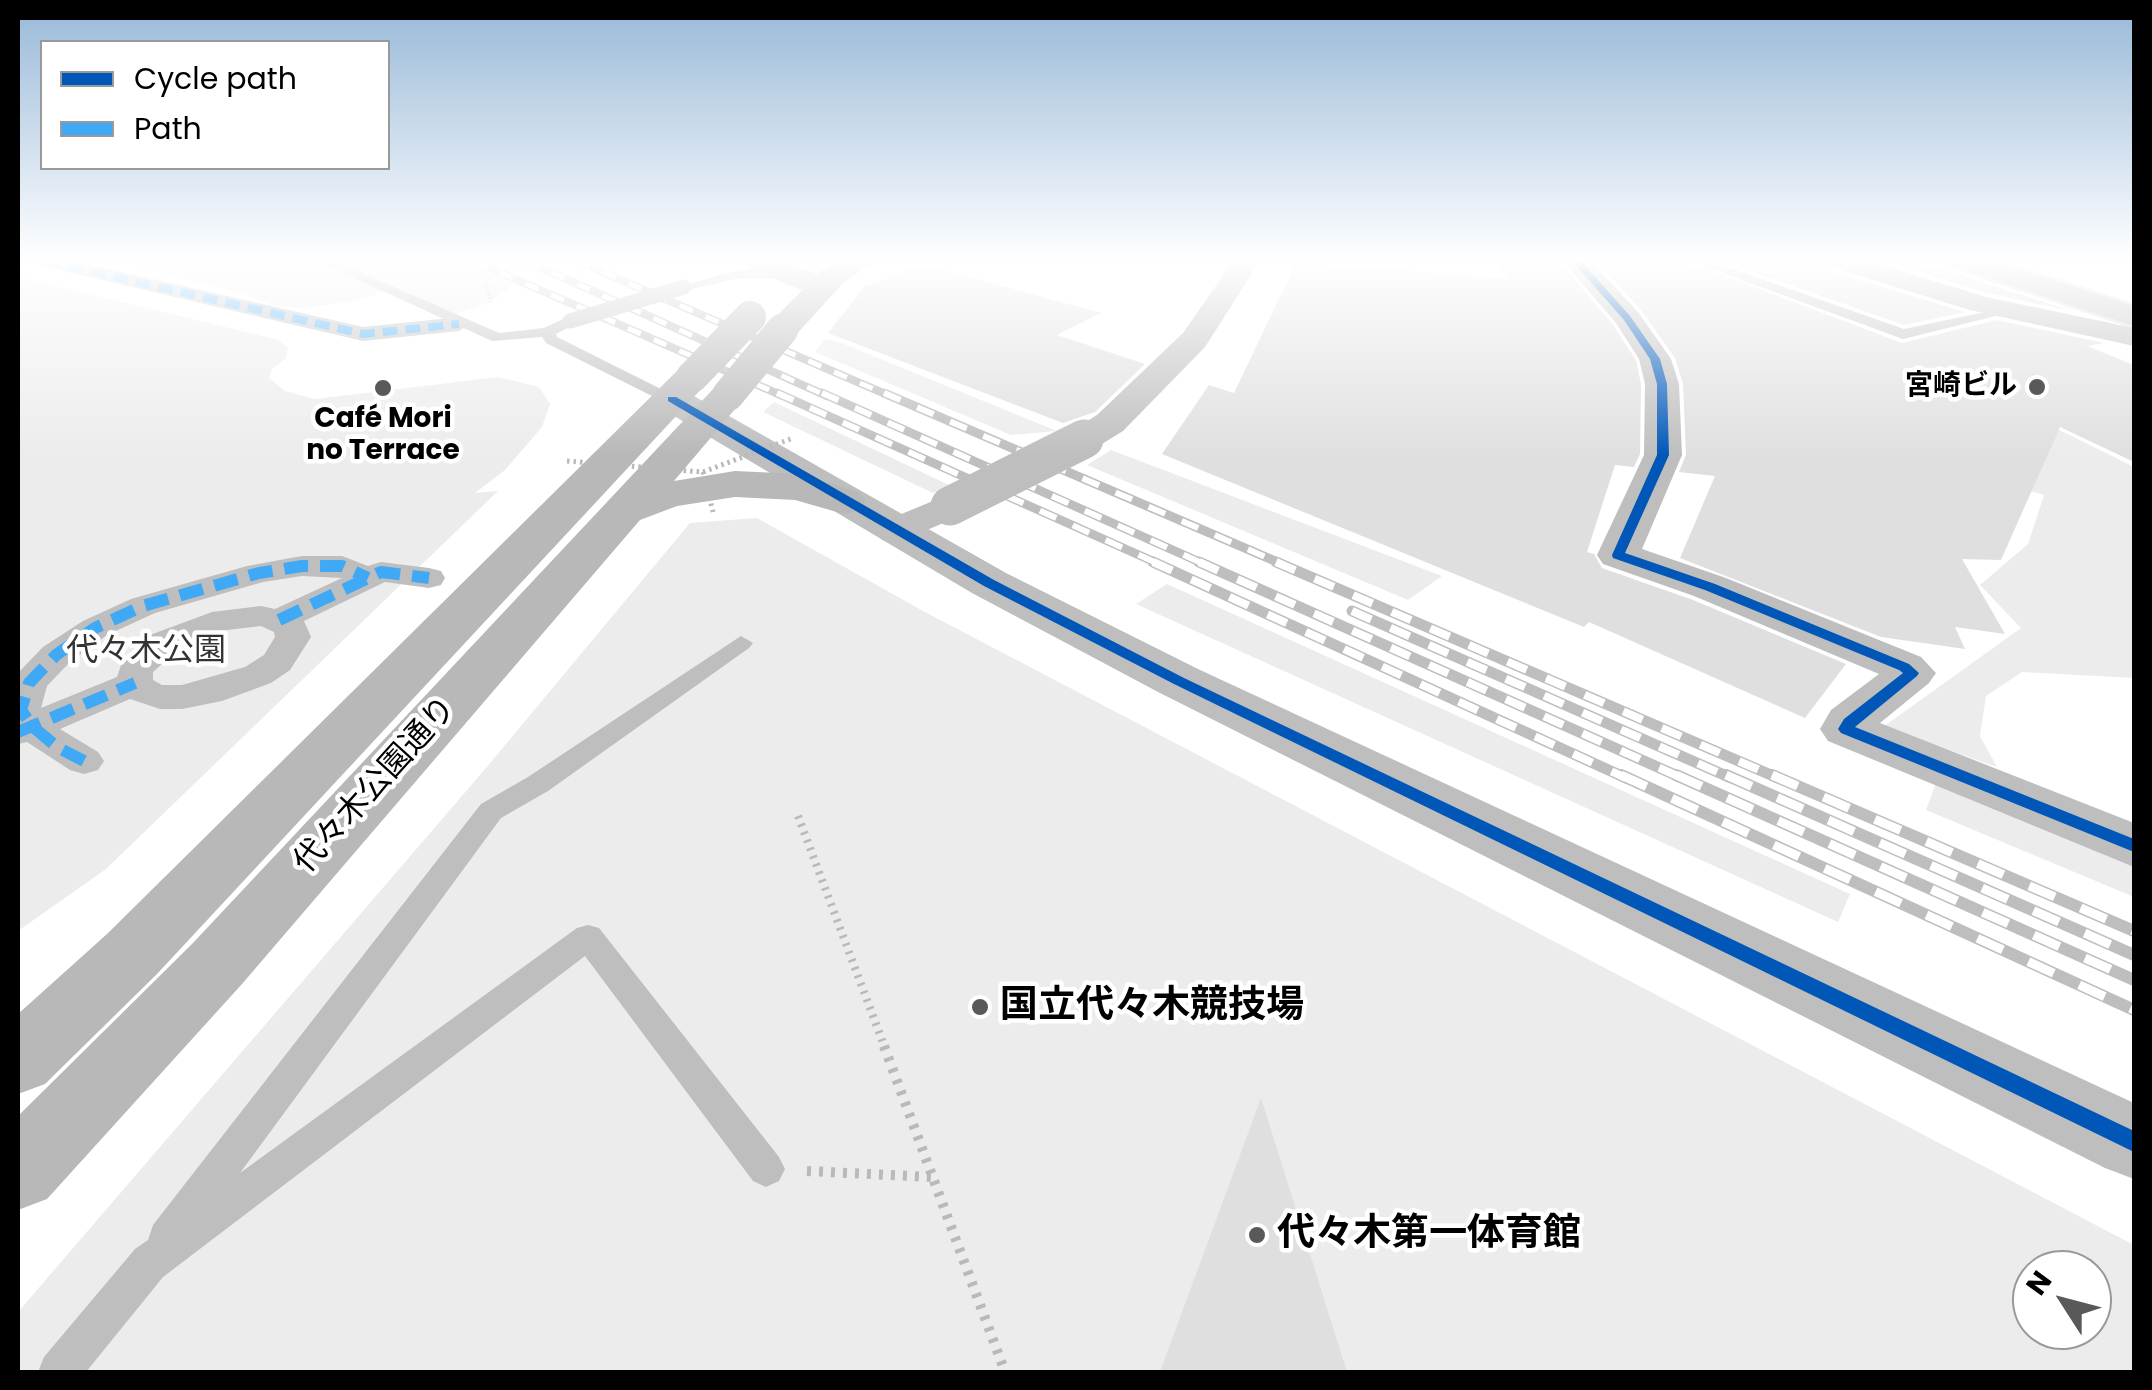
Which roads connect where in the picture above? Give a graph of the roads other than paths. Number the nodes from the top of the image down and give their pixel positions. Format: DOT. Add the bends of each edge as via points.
graph roads {
  1 [pos="328,326"];
  2 [pos="441,326"];
  3 [pos="464,326"];
  4 [pos="560,326"];
  5 [pos="764,326"];
  6 [pos="1203,326"];
  7 [pos="1632,326"];
  8 [pos="1880,326"];
  9 [pos="1940,326"];
  10 [pos="2080,326"];
  11 [pos="547,332"];
  12 [pos="2134,337"];
  13 [pos="700,398"];
  14 [pos="844,501"];
  15 [pos="619,515"];
  16 [pos="924,519"];
  17 [pos="368,578"];
  18 [pos="430,578"];
  19 [pos="279,620"];
  20 [pos="742,642"];
  21 [pos="135,682"];
  22 [pos="25,729"];
  23 [pos="84,761"];
  24 [pos="2134,846"];
  25 [pos="18,1061"];
  26 [pos="2134,1142"];
  27 [pos="766,1169"];
  28 [pos="18,1172"];
  29 [pos="149,1262"];
  30 [pos="59,1372"];
  1 -- 2 [label="street" via="363,334"];
  3 -- 11 [label="lane" via="497,338"];
  4 -- 11 [label="lane, bridge"];
  5 -- 13 [label="main road, bridge"];
  6 -- 16 [label="street, bridge" via="1110,423"];
  7 -- 24 [label="street" via="1655,359 1662,384 1663,455 1618,555 1904,667 1912,673 1846,729"];
  8 -- 9 [label="lane" via="1903,334"];
  10 -- 12 [label="street"];
  11 -- 13 [label="lane" via="551,340"];
  13 -- 14 [label="street"];
  13 -- 15 [label="main road, 代々木公園通り"];
  13 -- 25 [label="main road, 代々木公園通り"];
  14 -- 15 [label="main road" via="799,487 735,484 667,495"];
  14 -- 16 [label="street"];
  15 -- 28 [label="main road, 代々木公園通り" via="217,964"];
  16 -- 26 [label="street" via="1179,681"];
  17 -- 18 [label="street" via="381,572"];
  17 -- 19 [label="street"];
  17 -- 22 [label="street" via="342,566 302,566 144,606 56,655 29,683"];
  19 -- 21 [label="street" via="238,617 186,631 145,656"];
  19 -- 21 [label="street" via="290,627 288,649 234,686 182,697 144,692"];
  20 -- 29 [label="lane" via="492,811"];
  21 -- 22 [label="street"];
  22 -- 23 [label="street"];
  27 -- 29 [label="lane" via="588,937"];
  29 -- 30 [label="lane"];
}
